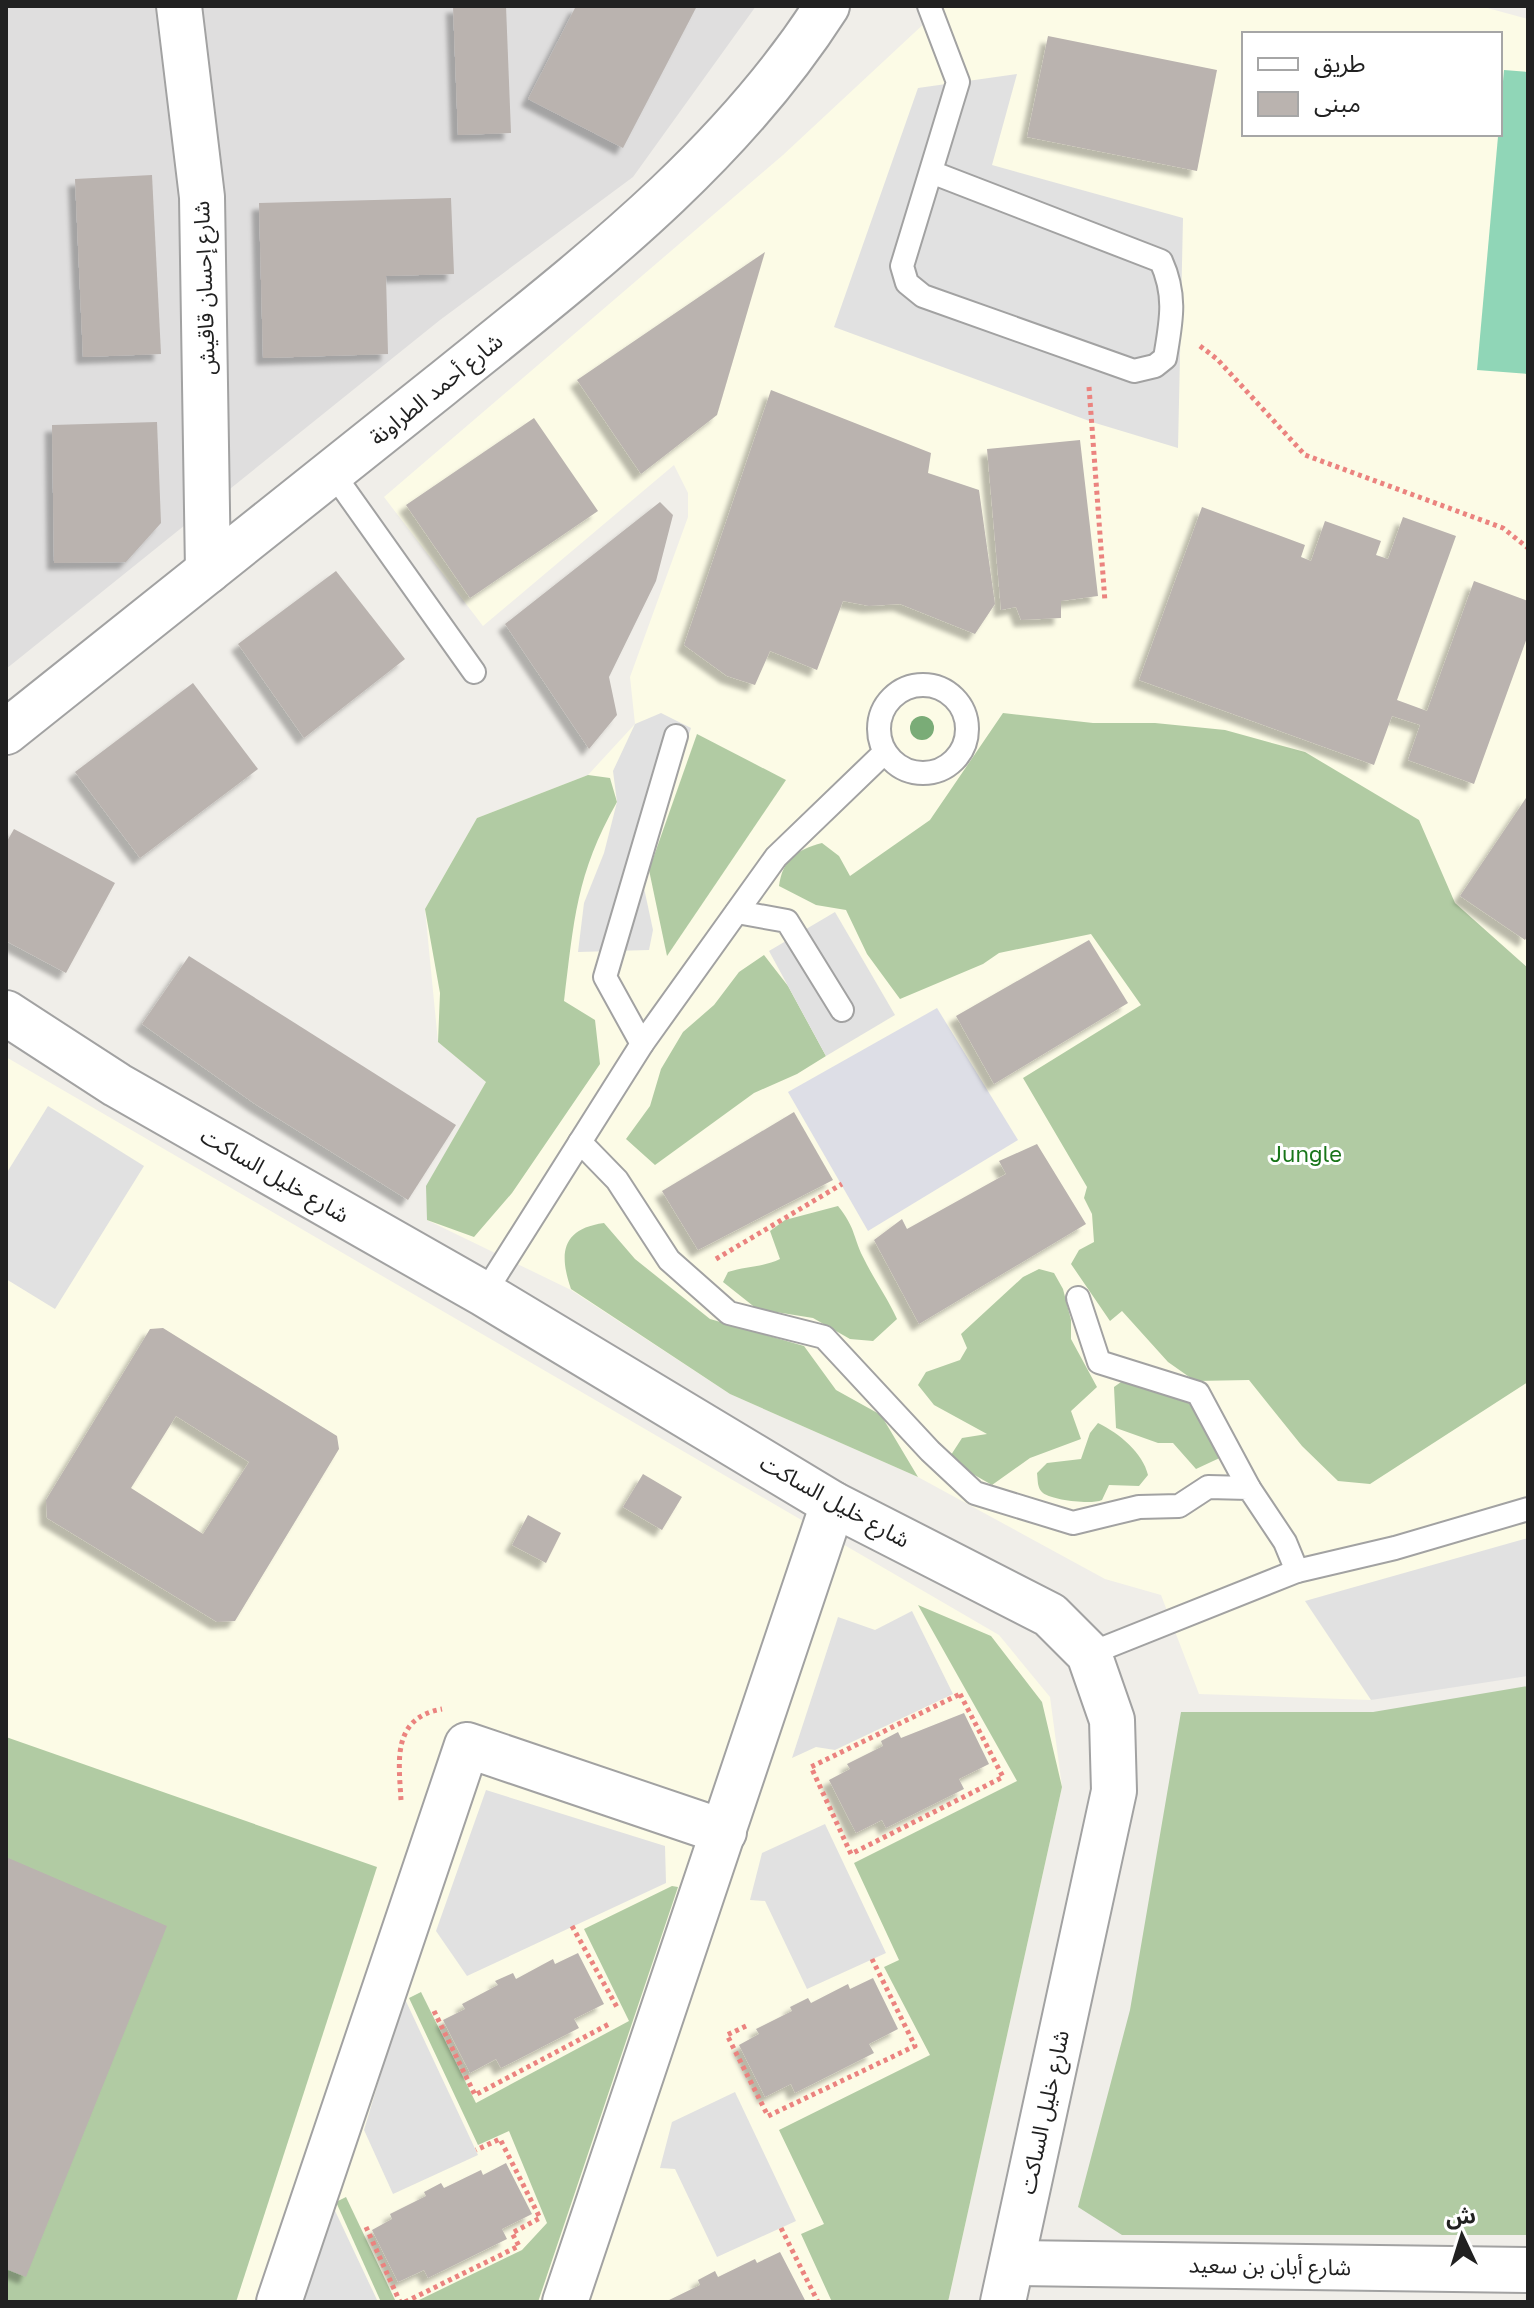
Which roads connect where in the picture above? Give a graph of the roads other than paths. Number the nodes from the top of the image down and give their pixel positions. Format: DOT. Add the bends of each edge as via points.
graph roads {
  1 [pos="179,6"];
  2 [pos="929,6"];
  3 [pos="828,7"];
  4 [pos="931,172"];
  5 [pos="332,472"];
  6 [pos="208,571"];
  7 [pos="474,672"];
  8 [pos="6,732"];
  9 [pos="676,736"];
  10 [pos="885,752"];
  11 [pos="737,912"];
  12 [pos="842,1010"];
  13 [pos="6,1013"];
  14 [pos="642,1044"];
  15 [pos="580,1142"];
  16 [pos="484,1294"];
  17 [pos="1078,1298"];
  18 [pos="1249,1488"];
  19 [pos="833,1504"];
  20 [pos="1525,1505"];
  21 [pos="1297,1571"];
  22 [pos="1089,1654"];
  23 [pos="724,1832"];
  24 [pos="1528,2270"];
  25 [pos="1007,2283"];
  26 [pos="279,2302"];
  27 [pos="565,2302"];
  1 -- 6 [label="street, شارع إحسان قاقيش" via="202,197"];
  2 -- 4 [label="lane" via="958,82"];
  3 -- 5 [label="street, شارع أحمد الطراونة" via="774,80 686,179 621,240"];
  4 -- 4 [label="lane" via="1161,261 1172,294 1165,358 1134,371 923,296 907,283 902,266"];
  5 -- 6 [label="street, شارع أحمد الطراونة"];
  5 -- 7 [label="lane"];
  6 -- 8 [label="street, شارع أحمد الطراونة"];
  9 -- 14 [label="lane" via="605,977"];
  10 -- 10 [label="lane" via="879,724 891,697 904,689 933,686 958,702 965,715 965,743 948,766 920,774 907,771"];
  10 -- 11 [label="lane" via="776,857"];
  11 -- 12 [label="lane" via="787,921"];
  11 -- 14 [label="lane"];
  13 -- 16 [label="street, شارع خليل الساكت" via="117,1085"];
  14 -- 15 [label="lane"];
  15 -- 16 [label="lane"];
  15 -- 18 [label="lane" via="617,1180 669,1260 687,1276 729,1313 824,1337 975,1493 1073,1523 1139,1507 1179,1506 1208,1487"];
  16 -- 19 [label="street, شارع خليل الساكت"];
  17 -- 18 [label="lane" via="1099,1362 1198,1393"];
  18 -- 21 [label="lane" via="1285,1542"];
  19 -- 22 [label="street, شارع خليل الساكت" via="1050,1615"];
  19 -- 23 [label="street"];
  20 -- 21 [label="lane" via="1395,1548"];
  21 -- 22 [label="lane"];
  22 -- 25 [label="street, شارع خليل الساكت" via="1112,1720 1114,1791"];
  23 -- 26 [label="street" via="460,1727"];
  23 -- 27 [label="street"];
  24 -- 25 [label="street, شارع أبان بن سعيد"];
}
